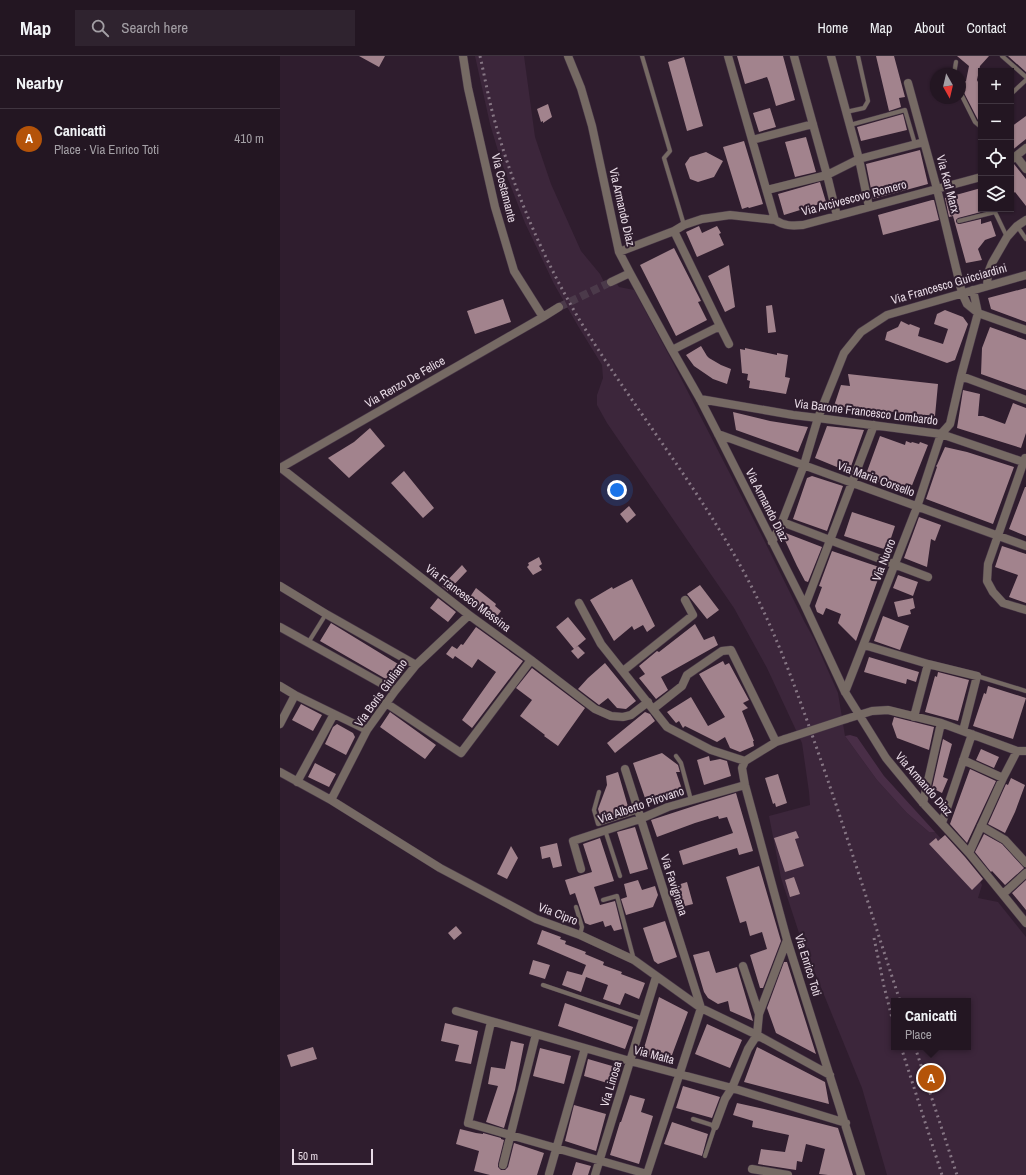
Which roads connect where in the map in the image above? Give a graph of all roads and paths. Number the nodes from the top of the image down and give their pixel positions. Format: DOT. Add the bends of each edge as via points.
graph roads {
  1 [pos="463,56"];
  2 [pos="568,56"];
  3 [pos="642,56"];
  4 [pos="728,56"];
  5 [pos="794,56"];
  6 [pos="831,56"];
  7 [pos="858,56"];
  8 [pos="1002,56"];
  9 [pos="956,62"];
  10 [pos="955,68"];
  11 [pos="1026,79"];
  12 [pos="908,83"];
  13 [pos="1014,91"];
  14 [pos="966,104"];
  15 [pos="846,112"];
  16 [pos="813,124"];
  17 [pos="978,124"];
  18 [pos="850,125"];
  19 [pos="752,140"];
  20 [pos="924,142"];
  21 [pos="915,144"];
  22 [pos="1026,148"];
  23 [pos="1014,158"];
  24 [pos="859,159"];
  25 [pos="1026,169"];
  26 [pos="827,174"];
  27 [pos="978,178"];
  28 [pos="937,189"];
  29 [pos="767,190"];
  30 [pos="869,207"];
  31 [pos="837,216"];
  32 [pos="775,220"];
  33 [pos="1026,220"];
  34 [pos="959,221"];
  35 [pos="684,225"];
  36 [pos="1017,226"];
  37 [pos="674,230"];
  38 [pos="1007,237"];
  39 [pos="1026,239"];
  40 [pos="619,252"];
  41 [pos="630,273"];
  42 [pos="1026,275"];
  43 [pos="611,282"];
  44 [pos="987,286"];
  45 [pos="973,290"];
  46 [pos="962,293"];
  47 [pos="559,307"];
  48 [pos="978,313"];
  49 [pos="543,318"];
  50 [pos="720,326"];
  51 [pos="1026,330"];
  52 [pos="729,344"];
  53 [pos="672,350"];
  54 [pos="961,376"];
  55 [pos="700,399"];
  56 [pos="1026,400"];
  57 [pos="818,418"];
  58 [pos="874,425"];
  59 [pos="718,434"];
  60 [pos="941,434"];
  61 [pos="1025,460"];
  62 [pos="804,465"];
  63 [pos="280,468"];
  64 [pos="852,483"];
  65 [pos="917,507"];
  66 [pos="782,522"];
  67 [pos="998,536"];
  68 [pos="830,540"];
  69 [pos="772,542"];
  70 [pos="1026,546"];
  71 [pos="895,565"];
  72 [pos="928,577"];
  73 [pos="280,586"];
  74 [pos="685,600"];
  75 [pos="579,602"];
  76 [pos="805,606"];
  77 [pos="1026,610"];
  78 [pos="326,614"];
  79 [pos="469,615"];
  80 [pos="280,627"];
  81 [pos="308,643"];
  82 [pos="864,645"];
  83 [pos="531,660"];
  84 [pos="928,664"];
  85 [pos="416,665"];
  86 [pos="623,670"];
  87 [pos="977,676"];
  88 [pos="280,686"];
  89 [pos="395,691"];
  90 [pos="1026,691"];
  91 [pos="845,692"];
  92 [pos="295,695"];
  93 [pos="648,702"];
  94 [pos="386,704"];
  95 [pos="653,709"];
  96 [pos="334,714"];
  97 [pos="859,715"];
  98 [pos="914,717"];
  99 [pos="941,723"];
  100 [pos="280,724"];
  101 [pos="367,730"];
  102 [pos="963,731"];
  103 [pos="972,734"];
  104 [pos="776,742"];
  105 [pos="1023,750"];
  106 [pos="676,756"];
  107 [pos="963,760"];
  108 [pos="745,761"];
  109 [pos="625,769"];
  110 [pos="280,772"];
  111 [pos="1003,778"];
  112 [pos="297,782"];
  113 [pos="745,785"];
  114 [pos="599,792"];
  115 [pos="331,800"];
  116 [pos="692,800"];
  117 [pos="923,803"];
  118 [pos="639,815"];
  119 [pos="942,823"];
  120 [pos="981,826"];
  121 [pos="605,830"];
  122 [pos="968,853"];
  123 [pos="1026,863"];
  124 [pos="581,870"];
  125 [pos="1026,873"];
  126 [pos="620,876"];
  127 [pos="1003,894"];
  128 [pos="603,900"];
  129 [pos="576,907"];
  130 [pos="1026,923"];
  131 [pos="580,935"];
  132 [pos="787,940"];
  133 [pos="634,960"];
  134 [pos="742,966"];
  135 [pos="656,977"];
  136 [pos="543,985"];
  137 [pos="701,1008"];
  138 [pos="456,1011"];
  139 [pos="759,1014"];
  140 [pos="643,1019"];
  141 [pos="491,1022"];
  142 [pos="536,1034"];
  143 [pos="757,1035"];
  144 [pos="585,1048"];
  145 [pos="630,1061"];
  146 [pos="679,1074"];
  147 [pos="830,1075"];
  148 [pos="732,1088"];
  149 [pos="693,1119"];
  150 [pos="846,1123"];
  151 [pos="715,1126"];
  152 [pos="510,1136"];
  153 [pos="556,1149"];
  154 [pos="706,1156"];
  155 [pos="600,1161"];
  156 [pos="503,1165"];
  157 [pos="752,1169"];
  158 [pos="549,1174"];
  159 [pos="647,1174"];
  160 [pos="774,1174"];
  161 [pos="595,1175"];
  162 [pos="788,1175"];
  163 [pos="861,1175"];
  1 -- 49 [label="street, Via Costamante" via="496,207 512,264"];
  2 -- 40 [label="street, Via Armando Diaz" via="592,126"];
  3 -- 35 [label="lane" via="670,151 664,158"];
  4 -- 19 [label="street"];
  5 -- 16 [label="street"];
  6 -- 15 [label="street"];
  7 -- 15 [label="lane" via="868,101 864,108"];
  8 -- 11 [label="lane"];
  9 -- 10 [label="lane"];
  11 -- 13 [label="lane"];
  12 -- 20 [label="street, Via Karl Marx"];
  14 -- 17 [label="lane"];
  15 -- 18 [label="street"];
  16 -- 19 [label="street"];
  16 -- 26 [label="street"];
  18 -- 21 [label="lane" via="905,110"];
  18 -- 24 [label="street"];
  19 -- 29 [label="street"];
  20 -- 21 [label="street"];
  20 -- 28 [label="street, Via Karl Marx"];
  21 -- 24 [label="street"];
  22 -- 23 [label="street"];
  23 -- 25 [label="street"];
  24 -- 26 [label="street"];
  24 -- 30 [label="street"];
  26 -- 29 [label="street"];
  26 -- 31 [label="street"];
  27 -- 28 [label="street, Via Arcivescovo Romero"];
  28 -- 30 [label="street, Via Arcivescovo Romero"];
  28 -- 46 [label="street, Via Karl Marx"];
  29 -- 32 [label="street"];
  30 -- 31 [label="street, Via Arcivescovo Romero"];
  31 -- 32 [label="street, Via Arcivescovo Romero" via="794,226 780,224"];
  32 -- 35 [label="street, Via Arcivescovo Romero" via="730,216 702,219"];
  33 -- 36 [label="street"];
  34 -- 38 [label="lane" via="995,212"];
  35 -- 37 [label="street, Via Arcivescovo Romero"];
  36 -- 38 [label="street"];
  36 -- 39 [label="lane"];
  37 -- 40 [label="street, Via Arcivescovo Romero"];
  37 -- 50 [label="street"];
  38 -- 44 [label="street" via="992,263"];
  40 -- 41 [label="street, Via Armando Diaz"];
  41 -- 43 [label="street"];
  41 -- 53 [label="street, Via Armando Diaz"];
  42 -- 44 [label="street, Via Francesco Guicciardini"];
  44 -- 45 [label="street, Via Francesco Guicciardini"];
  45 -- 46 [label="street, Via Francesco Guicciardini"];
  45 -- 48 [label="street"];
  46 -- 48 [label="street" via="967,304"];
  46 -- 57 [label="street, Via Francesco Guicciardini" via="887,314 861,332 844,353"];
  47 -- 49 [label="street, Via Renzo De Felice"];
  48 -- 51 [label="street"];
  48 -- 54 [label="street, Via Nuoro"];
  49 -- 63 [label="street, Via Renzo De Felice"];
  50 -- 52 [label="street"];
  50 -- 53 [label="street"];
  53 -- 55 [label="street, Via Armando Diaz"];
  54 -- 56 [label="street"];
  54 -- 60 [label="street, Via Nuoro" via="950,424"];
  55 -- 57 [label="street, Via Barone Francesco Lombardo"];
  55 -- 59 [label="street, Via Armando Diaz"];
  57 -- 58 [label="street, Via Barone Francesco Lombardo"];
  57 -- 62 [label="street, Via Francesco Guicciardini"];
  58 -- 60 [label="street, Via Barone Francesco Lombardo"];
  58 -- 64 [label="street"];
  59 -- 62 [label="street, Via Maria Corsello"];
  59 -- 69 [label="street, Via Armando Diaz"];
  60 -- 61 [label="street, Via Barone Francesco Lombardo"];
  60 -- 65 [label="street, Via Nuoro"];
  61 -- 67 [label="street"];
  62 -- 64 [label="street, Via Maria Corsello"];
  62 -- 66 [label="street, Via Francesco Guicciardini"];
  63 -- 79 [label="street, Via Francesco Messina"];
  64 -- 65 [label="street, Via Maria Corsello"];
  64 -- 68 [label="street"];
  65 -- 67 [label="street, Via Maria Corsello"];
  65 -- 71 [label="street, Via Nuoro"];
  66 -- 68 [label="street"];
  66 -- 69 [label="street, Via Francesco Guicciardini"];
  67 -- 70 [label="street, Via Maria Corsello"];
  67 -- 77 [label="street" via="988,564 987,581 1002,603"];
  68 -- 71 [label="street"];
  68 -- 76 [label="street"];
  69 -- 76 [label="street, Via Armando Diaz"];
  71 -- 72 [label="street"];
  71 -- 82 [label="street, Via Nuoro"];
  73 -- 78 [label="street"];
  74 -- 86 [label="street" via="693,615"];
  75 -- 86 [label="street" via="600,644"];
  76 -- 91 [label="street, Via Armando Diaz"];
  78 -- 81 [label="lane"];
  78 -- 85 [label="street"];
  79 -- 83 [label="street, Via Francesco Messina"];
  79 -- 85 [label="street, Via Boris Giuliano"];
  80 -- 81 [label="street"];
  81 -- 89 [label="street"];
  82 -- 84 [label="street"];
  82 -- 91 [label="street, Via Nuoro"];
  83 -- 93 [label="street, Via Francesco Messina" via="596,709 611,716 631,715"];
  83 -- 94 [label="street" via="461,753"];
  84 -- 87 [label="street"];
  84 -- 98 [label="street"];
  85 -- 89 [label="street, Via Boris Giuliano"];
  86 -- 93 [label="street"];
  87 -- 90 [label="lane"];
  87 -- 102 [label="street"];
  88 -- 92 [label="street"];
  89 -- 94 [label="street, Via Boris Giuliano"];
  91 -- 97 [label="street, Via Armando Diaz"];
  92 -- 96 [label="street"];
  92 -- 100 [label="street"];
  93 -- 95 [label="street"];
  94 -- 101 [label="street, Via Boris Giuliano"];
  95 -- 104 [label="street" via="682,686 688,675 722,651 731,650"];
  95 -- 108 [label="street" via="667,727 710,750"];
  96 -- 101 [label="street"];
  96 -- 112 [label="street"];
  97 -- 98 [label="street" via="872,710 888,710"];
  97 -- 104 [label="street, bridge"];
  97 -- 117 [label="street, Via Armando Diaz" via="886,758"];
  98 -- 99 [label="street"];
  99 -- 102 [label="street"];
  99 -- 117 [label="street"];
  101 -- 115 [label="street, Via Boris Giuliano"];
  102 -- 103 [label="street"];
  103 -- 105 [label="street"];
  103 -- 107 [label="street"];
  104 -- 108 [label="street"];
  105 -- 111 [label="street"];
  106 -- 116 [label="lane" via="681,763"];
  107 -- 111 [label="street"];
  107 -- 119 [label="street"];
  108 -- 113 [label="street, Via Enrico Toti" via="742,768"];
  109 -- 118 [label="street, Via Favignana"];
  110 -- 112 [label="street, Via Cipro"];
  111 -- 120 [label="street"];
  112 -- 115 [label="street, Via Cipro"];
  113 -- 116 [label="street, Via Alberto Pirovano"];
  113 -- 132 [label="street, Via Enrico Toti"];
  114 -- 118 [label="lane" via="594,810 598,824"];
  115 -- 131 [label="street, Via Cipro" via="440,868 536,919"];
  116 -- 118 [label="street, Via Alberto Pirovano"];
  117 -- 119 [label="street, Via Armando Diaz"];
  118 -- 121 [label="street, Via Alberto Pirovano"];
  118 -- 137 [label="street, Via Favignana"];
  119 -- 122 [label="street, Via Armando Diaz"];
  120 -- 122 [label="street"];
  120 -- 123 [label="street" via="1005,840"];
  121 -- 124 [label="street, Via Alberto Pirovano" via="573,841"];
  121 -- 126 [label="lane"];
  122 -- 127 [label="street, Via Armando Diaz"];
  125 -- 127 [label="street"];
  127 -- 130 [label="street, Via Armando Diaz"];
  128 -- 133 [label="lane" via="617,896"];
  129 -- 131 [label="lane" via="582,928"];
  131 -- 133 [label="street, Via Cipro"];
  132 -- 139 [label="street"];
  132 -- 147 [label="street, Via Enrico Toti"];
  133 -- 135 [label="street, Via Cipro"];
  134 -- 139 [label="street"];
  135 -- 137 [label="street, Via Cipro"];
  135 -- 140 [label="street, Via Linosa"];
  136 -- 140 [label="lane"];
  137 -- 143 [label="street, Via Cipro"];
  137 -- 146 [label="street"];
  138 -- 141 [label="street, Via Malta"];
  139 -- 143 [label="street"];
  140 -- 145 [label="street, Via Linosa"];
  141 -- 142 [label="street, Via Malta"];
  141 -- 152 [label="street" via="468,1123"];
  142 -- 144 [label="street, Via Malta"];
  142 -- 152 [label="street"];
  143 -- 147 [label="street, Via Cipro"];
  143 -- 148 [label="street" via="748,1048"];
  144 -- 145 [label="street, Via Malta"];
  144 -- 153 [label="street"];
  145 -- 146 [label="street, Via Malta"];
  145 -- 155 [label="street, Via Linosa"];
  146 -- 148 [label="street, Via Malta"];
  146 -- 159 [label="street"];
  147 -- 150 [label="street, Via Enrico Toti"];
  148 -- 150 [label="street, Via Malta"];
  148 -- 151 [label="street"];
  149 -- 151 [label="lane"];
  150 -- 163 [label="street, Via Enrico Toti"];
  151 -- 154 [label="lane"];
  152 -- 153 [label="street"];
  152 -- 156 [label="street"];
  153 -- 155 [label="street"];
  153 -- 158 [label="street"];
  155 -- 159 [label="street"];
  155 -- 161 [label="street, Via Linosa"];
  157 -- 160 [label="street"];
  160 -- 162 [label="street"];
}
